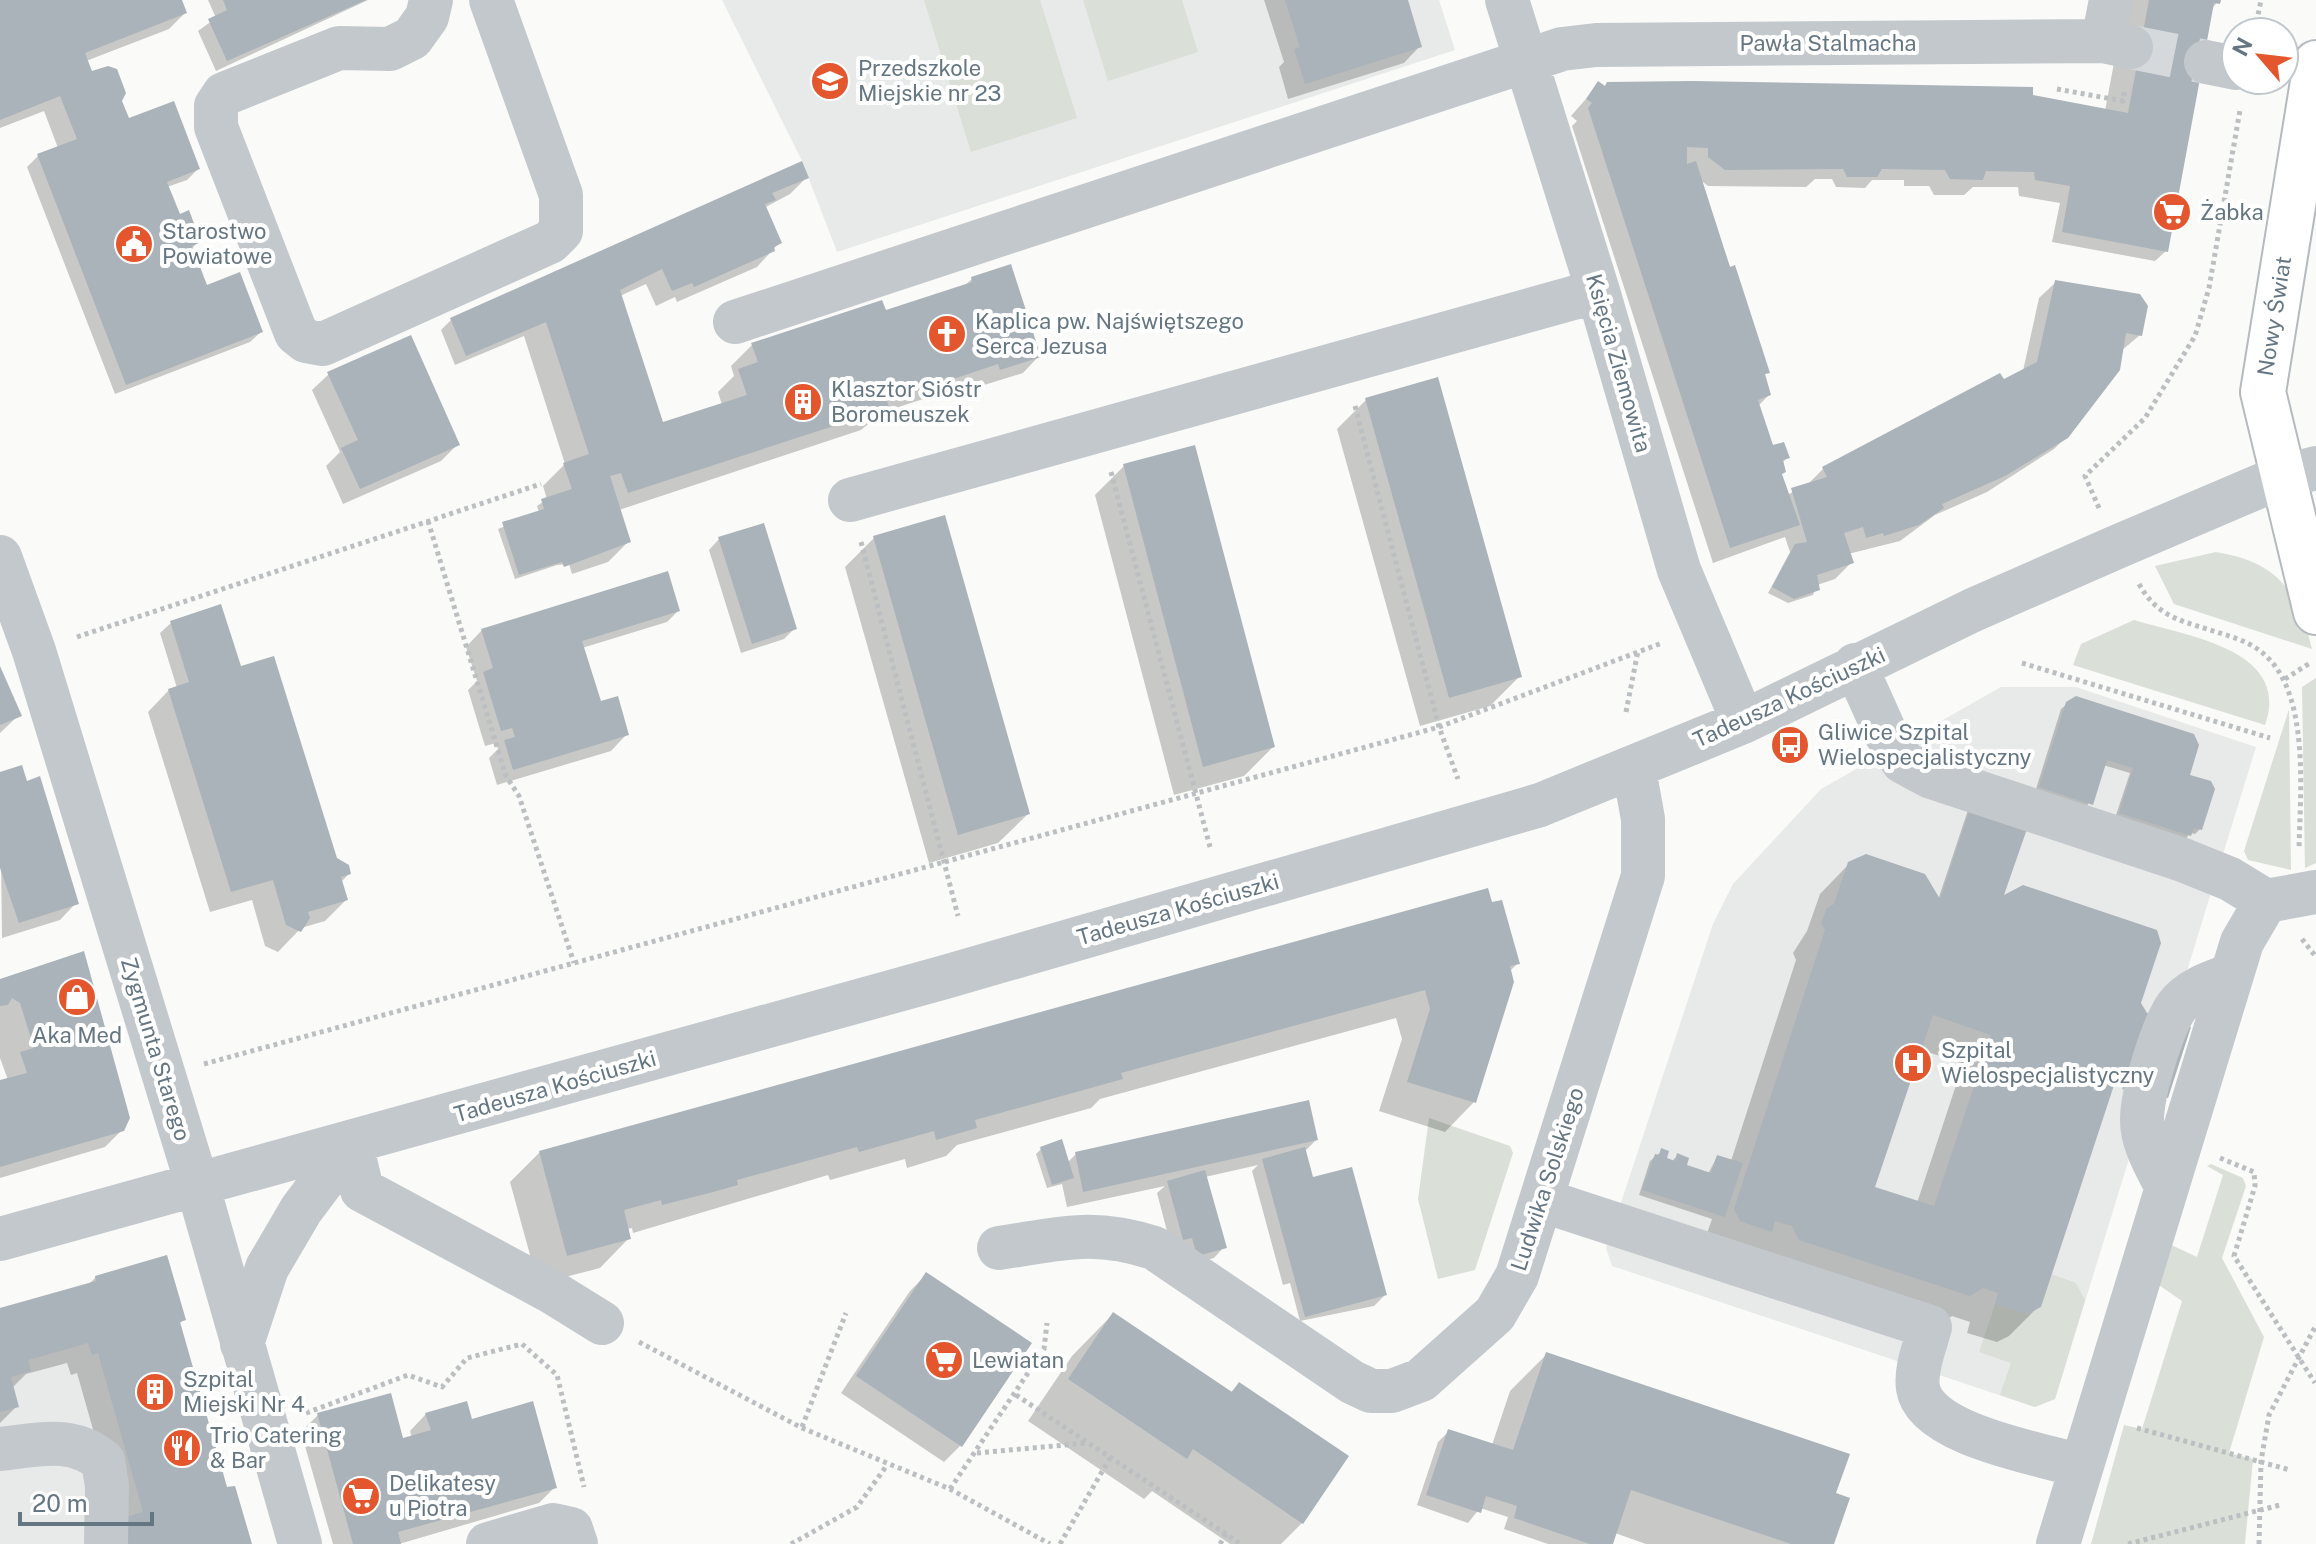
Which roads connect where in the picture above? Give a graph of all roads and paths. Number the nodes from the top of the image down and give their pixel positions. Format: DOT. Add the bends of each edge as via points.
graph roads {
  1 [pos="431,0"];
  2 [pos="491,0"];
  3 [pos="1507,0"];
  4 [pos="2115,30"];
  5 [pos="1527,60"];
  6 [pos="2304,74"];
  7 [pos="2226,96"];
  8 [pos="1598,291"];
  9 [pos="735,322"];
  10 [pos="1344,362"];
  11 [pos="1100,430"];
  12 [pos="2299,473"];
  13 [pos="2086,483"];
  14 [pos="541,484"];
  15 [pos="850,500"];
  16 [pos="428,521"];
  17 [pos="0,557"];
  18 [pos="2148,600"];
  19 [pos="2316,612"];
  20 [pos="1667,641"];
  21 [pos="34,651"];
  22 [pos="1638,651"];
  23 [pos="2022,663"];
  24 [pos="2310,663"];
  25 [pos="1855,665"];
  26 [pos="2285,679"];
  27 [pos="1626,712"];
  28 [pos="1743,722"];
  29 [pos="1439,727"];
  30 [pos="2270,738"];
  31 [pos="1634,769"];
  32 [pos="1458,779"];
  33 [pos="1196,793"];
  34 [pos="1210,847"];
  35 [pos="944,862"];
  36 [pos="2293,896"];
  37 [pos="958,916"];
  38 [pos="574,963"];
  39 [pos="2231,975"];
  40 [pos="203,1064"];
  41 [pos="2178,1141"];
  42 [pos="351,1143"];
  43 [pos="2165,1184"];
  44 [pos="198,1187"];
  45 [pos="1541,1200"];
  46 [pos="0,1239"];
  47 [pos="999,1248"];
  48 [pos="846,1313"];
  49 [pos="602,1323"];
  50 [pos="1047,1323"];
  51 [pos="2316,1325"];
  52 [pos="242,1344"];
  53 [pos="2299,1361"];
  54 [pos="2315,1383"];
  55 [pos="1016,1395"];
  56 [pos="305,1413"];
  57 [pos="2124,1425"];
  58 [pos="802,1428"];
  59 [pos="1088,1443"];
  60 [pos="0,1449"];
  61 [pos="976,1453"];
  62 [pos="1110,1458"];
  63 [pos="2261,1461"];
  64 [pos="887,1465"];
  65 [pos="2081,1466"];
  66 [pos="2290,1470"];
  67 [pos="950,1489"];
  68 [pos="586,1492"];
  69 [pos="2280,1505"];
  70 [pos="2259,1507"];
  71 [pos="1226,1534"];
  72 [pos="106,1544"];
  73 [pos="300,1544"];
  74 [pos="488,1544"];
  75 [pos="576,1544"];
  76 [pos="791,1544"];
  77 [pos="1050,1544"];
  78 [pos="1060,1544"];
  79 [pos="1220,1544"];
  80 [pos="1241,1544"];
  81 [pos="2058,1544"];
  82 [pos="2128,1544"];
  83 [pos="2259,1544"];
  1 -- 2 [label="street" via="427,17 412,38 390,49 339,48 224,94 216,106 216,127 296,333 306,341 323,344 550,242 561,231 561,195"];
  3 -- 5 [label="street, Księcia Ziemowita"];
  4 -- 5 [label="street, Pawła Stalmacha" via="1596,45"];
  5 -- 8 [label="street, Księcia Ziemowita"];
  5 -- 9 [label="street, Pawła Stalmacha"];
  6 -- 12 [label="main road, Nowy Świat" via="2263,392"];
  7 -- 13 [label="path" via="2209,288 2195,336 2145,418 2090,469"];
  8 -- 10 [label="street"];
  8 -- 28 [label="street, Księcia Ziemowita" via="1679,570"];
  10 -- 11 [label="street"];
  10 -- 29 [label="path"];
  11 -- 15 [label="street"];
  11 -- 33 [label="path"];
  12 -- 19 [label="main road, Nowy Świat"];
  12 -- 25 [label="street, Tadeusza Kościuszki"];
  14 -- 16 [label="path"];
  15 -- 35 [label="path"];
  16 -- 21 [label="path"];
  16 -- 38 [label="path" via="506,776 519,796"];
  17 -- 21 [label="street, Zygmunta Starego"];
  18 -- 26 [label="path" via="2178,621 2242,640 2267,657"];
  20 -- 22 [label="path"];
  21 -- 44 [label="street, Zygmunta Starego"];
  22 -- 27 [label="path"];
  22 -- 29 [label="path"];
  23 -- 30 [label="path"];
  24 -- 26 [label="path"];
  25 -- 28 [label="street, Tadeusza Kościuszki"];
  25 -- 36 [label="street" via="1903,762 1929,776"];
  26 -- 36 [label="path" via="2298,725"];
  28 -- 31 [label="street, Tadeusza Kościuszki"];
  29 -- 32 [label="path"];
  29 -- 33 [label="path"];
  31 -- 42 [label="street, Tadeusza Kościuszki" via="1540,805"];
  31 -- 45 [label="street, Ludwika Solskiego" via="1643,819 1643,876"];
  33 -- 34 [label="path"];
  33 -- 35 [label="path"];
  35 -- 37 [label="path"];
  35 -- 38 [label="path"];
  36 -- 39 [label="street" via="2242,942"];
  38 -- 40 [label="path"];
  39 -- 41 [label="street"];
  39 -- 43 [label="street" via="2200,987 2178,1004 2145,1097 2142,1120 2148,1150"];
  41 -- 43 [label="street"];
  41 -- 53 [label="path" via="2254,1172 2255,1186 2234,1256"];
  42 -- 44 [label="street, Tadeusza Kościuszki"];
  42 -- 49 [label="street" via="362,1190"];
  42 -- 52 [label="street" via="301,1210 267,1268"];
  43 -- 65 [label="street"];
  44 -- 46 [label="street, Tadeusza Kościuszki"];
  44 -- 52 [label="street, Zygmunta Starego"];
  45 -- 47 [label="street, Ludwika Solskiego" via="1517,1276 1495,1314 1421,1380 1392,1391 1371,1391 1352,1382 1154,1248 1088,1234"];
  45 -- 65 [label="street" via="1930,1327 1917,1387 1923,1404 1940,1422"];
  48 -- 58 [label="path"];
  49 -- 58 [label="path"];
  50 -- 55 [label="path" via="1044,1349"];
  51 -- 53 [label="path"];
  52 -- 73 [label="street, Zygmunta Starego"];
  53 -- 54 [label="path"];
  53 -- 63 [label="path" via="2269,1415"];
  55 -- 59 [label="path"];
  55 -- 61 [label="path"];
  56 -- 68 [label="path" via="408,1375 442,1387 467,1358 522,1344 557,1375"];
  57 -- 63 [label="path"];
  58 -- 64 [label="path"];
  59 -- 61 [label="path"];
  59 -- 62 [label="path"];
  60 -- 72 [label="street" via="65,1442 87,1448 103,1461"];
  61 -- 67 [label="path"];
  62 -- 71 [label="path"];
  62 -- 78 [label="path"];
  63 -- 66 [label="path"];
  63 -- 70 [label="path"];
  64 -- 67 [label="path"];
  64 -- 76 [label="path" via="857,1507"];
  65 -- 81 [label="street"];
  67 -- 77 [label="path"];
  69 -- 70 [label="path"];
  70 -- 82 [label="path"];
  70 -- 83 [label="path"];
  71 -- 79 [label="path"];
  71 -- 80 [label="path"];
  74 -- 75 [label="street" via="553,1525 571,1529"];
}
